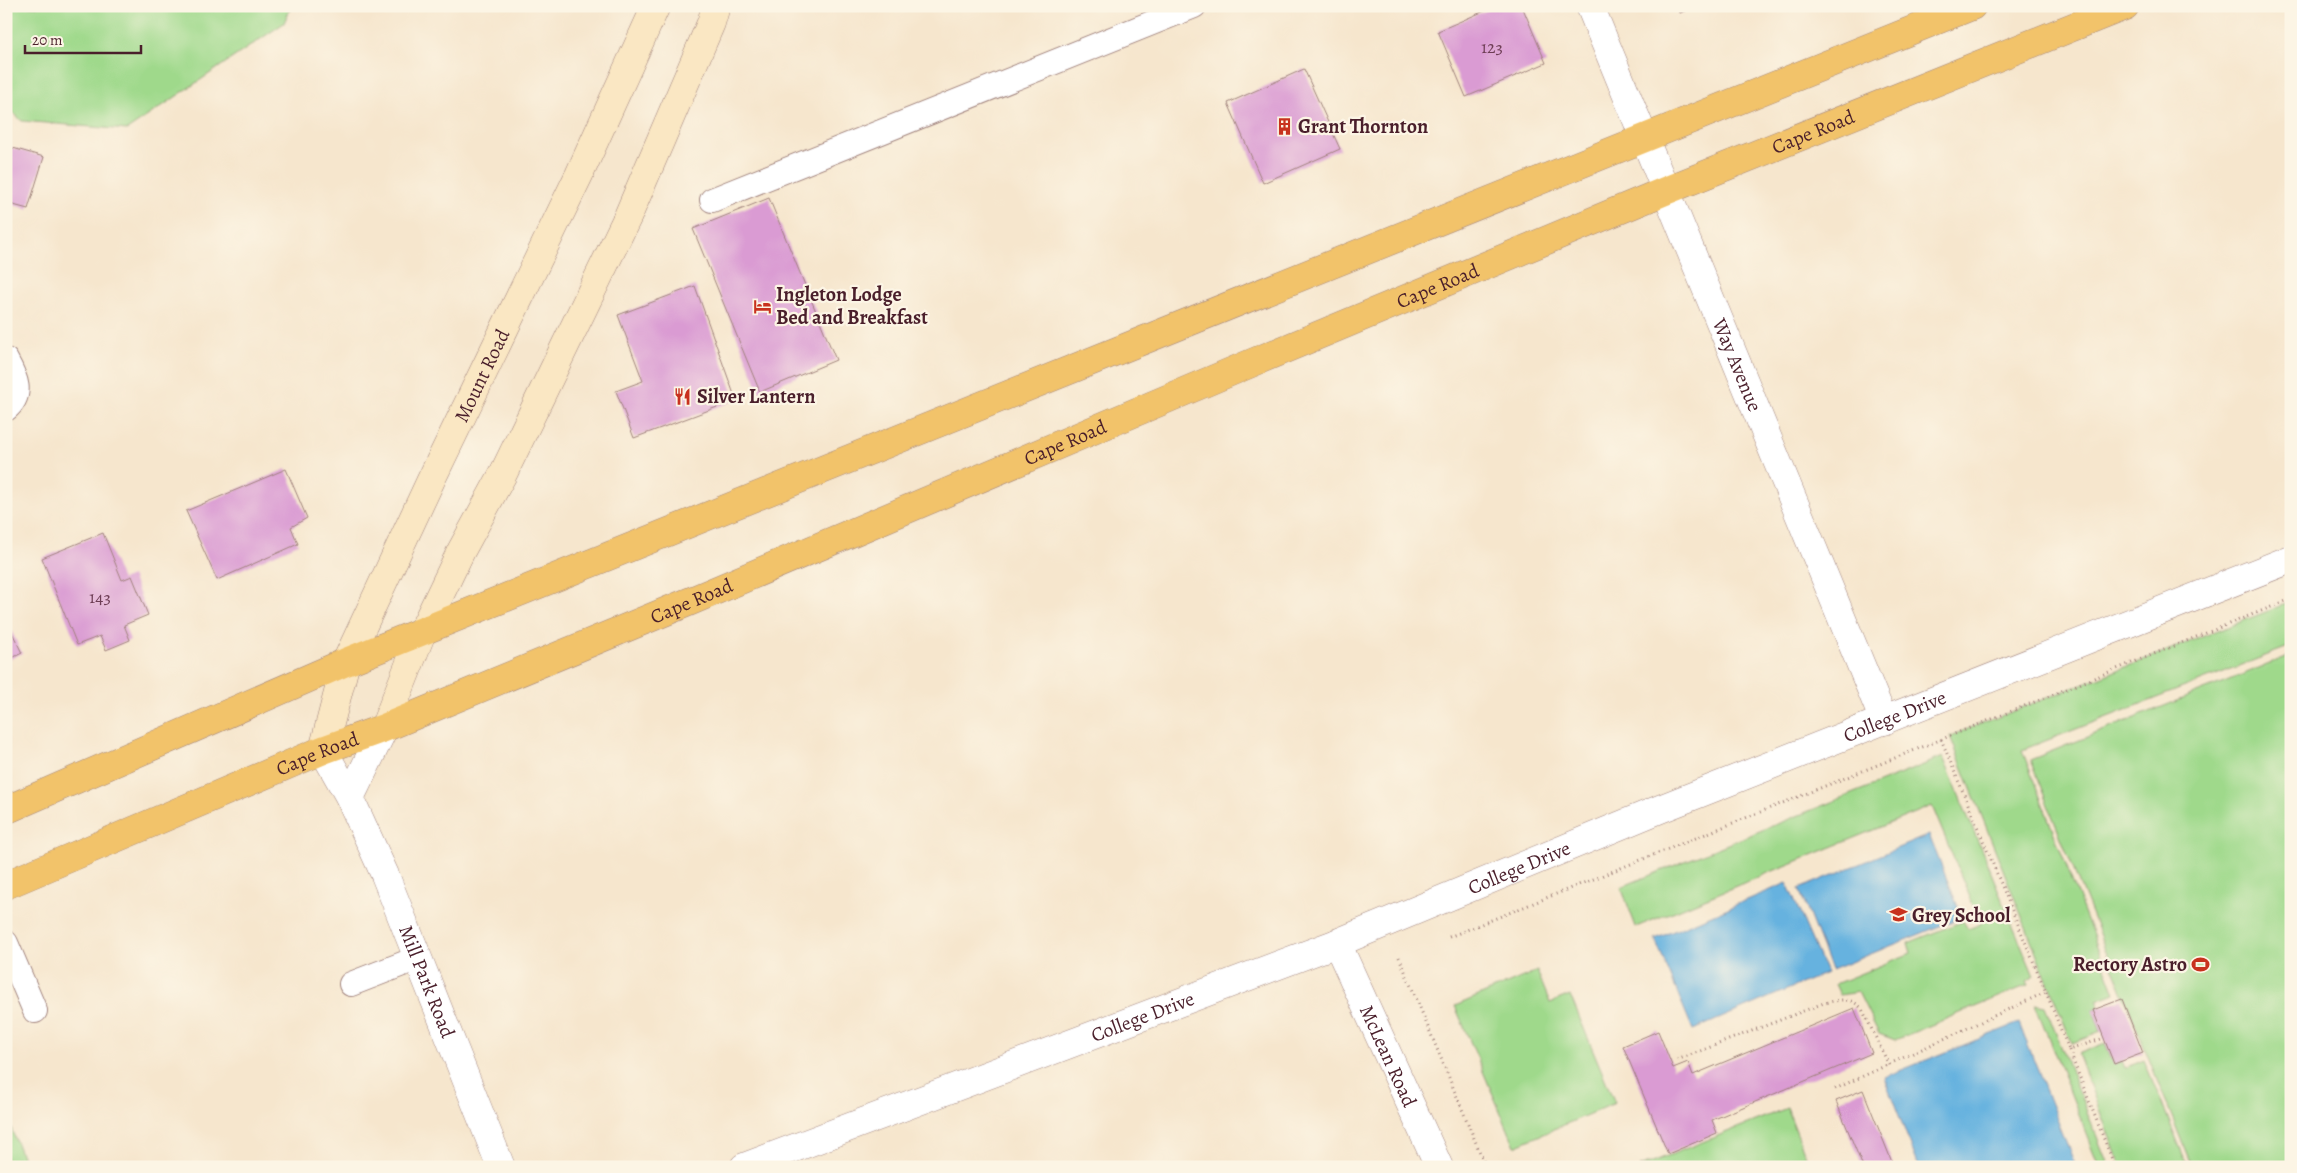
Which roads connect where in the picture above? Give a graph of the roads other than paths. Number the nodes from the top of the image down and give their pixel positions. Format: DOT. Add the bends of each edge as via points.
graph roads {
  1 [pos="656,6"];
  2 [pos="716,6"];
  3 [pos="1194,6"];
  4 [pos="1590,6"];
  5 [pos="1972,6"];
  6 [pos="2125,6"];
  7 [pos="1644,137"];
  8 [pos="1665,191"];
  9 [pos="712,200"];
  10 [pos="6,360"];
  11 [pos="6,409"];
  12 [pos="2291,559"];
  13 [pos="423,630"];
  14 [pos="346,662"];
  15 [pos="1884,722"];
  16 [pos="384,728"];
  17 [pos="323,750"];
  18 [pos="350,798"];
  19 [pos="6,810"];
  20 [pos="6,885"];
  21 [pos="6,943"];
  22 [pos="1337,943"];
  23 [pos="418,958"];
  24 [pos="351,984"];
  25 [pos="36,1011"];
  26 [pos="501,1167"];
  27 [pos="744,1167"];
  28 [pos="1439,1167"];
  1 -- 14 [label="main road, Mount Road" via="579,175"];
  2 -- 13 [label="main road" via="628,216"];
  3 -- 9 [label="lane"];
  4 -- 7 [label="street, Way Avenue"];
  5 -- 7 [label="main road"];
  6 -- 8 [label="main road, Cape Road"];
  7 -- 8 [label="street, Way Avenue"];
  7 -- 13 [label="main road"];
  8 -- 15 [label="street, Way Avenue"];
  8 -- 16 [label="main road, Cape Road"];
  10 -- 11 [label="lane" via="14,374 18,393"];
  12 -- 15 [label="street, College Drive"];
  13 -- 14 [label="main road"];
  13 -- 16 [label="main road"];
  14 -- 17 [label="main road, Mount Road"];
  14 -- 19 [label="main road"];
  15 -- 22 [label="street, College Drive" via="1660,809"];
  16 -- 17 [label="main road, Cape Road"];
  16 -- 18 [label="street"];
  17 -- 18 [label="street, Mill Park Road"];
  17 -- 20 [label="main road, Cape Road"];
  18 -- 23 [label="street, Mill Park Road"];
  21 -- 25 [label="lane"];
  22 -- 27 [label="street, College Drive"];
  22 -- 28 [label="street, McLean Road"];
  23 -- 24 [label="lane"];
  23 -- 26 [label="street, Mill Park Road"];
}
